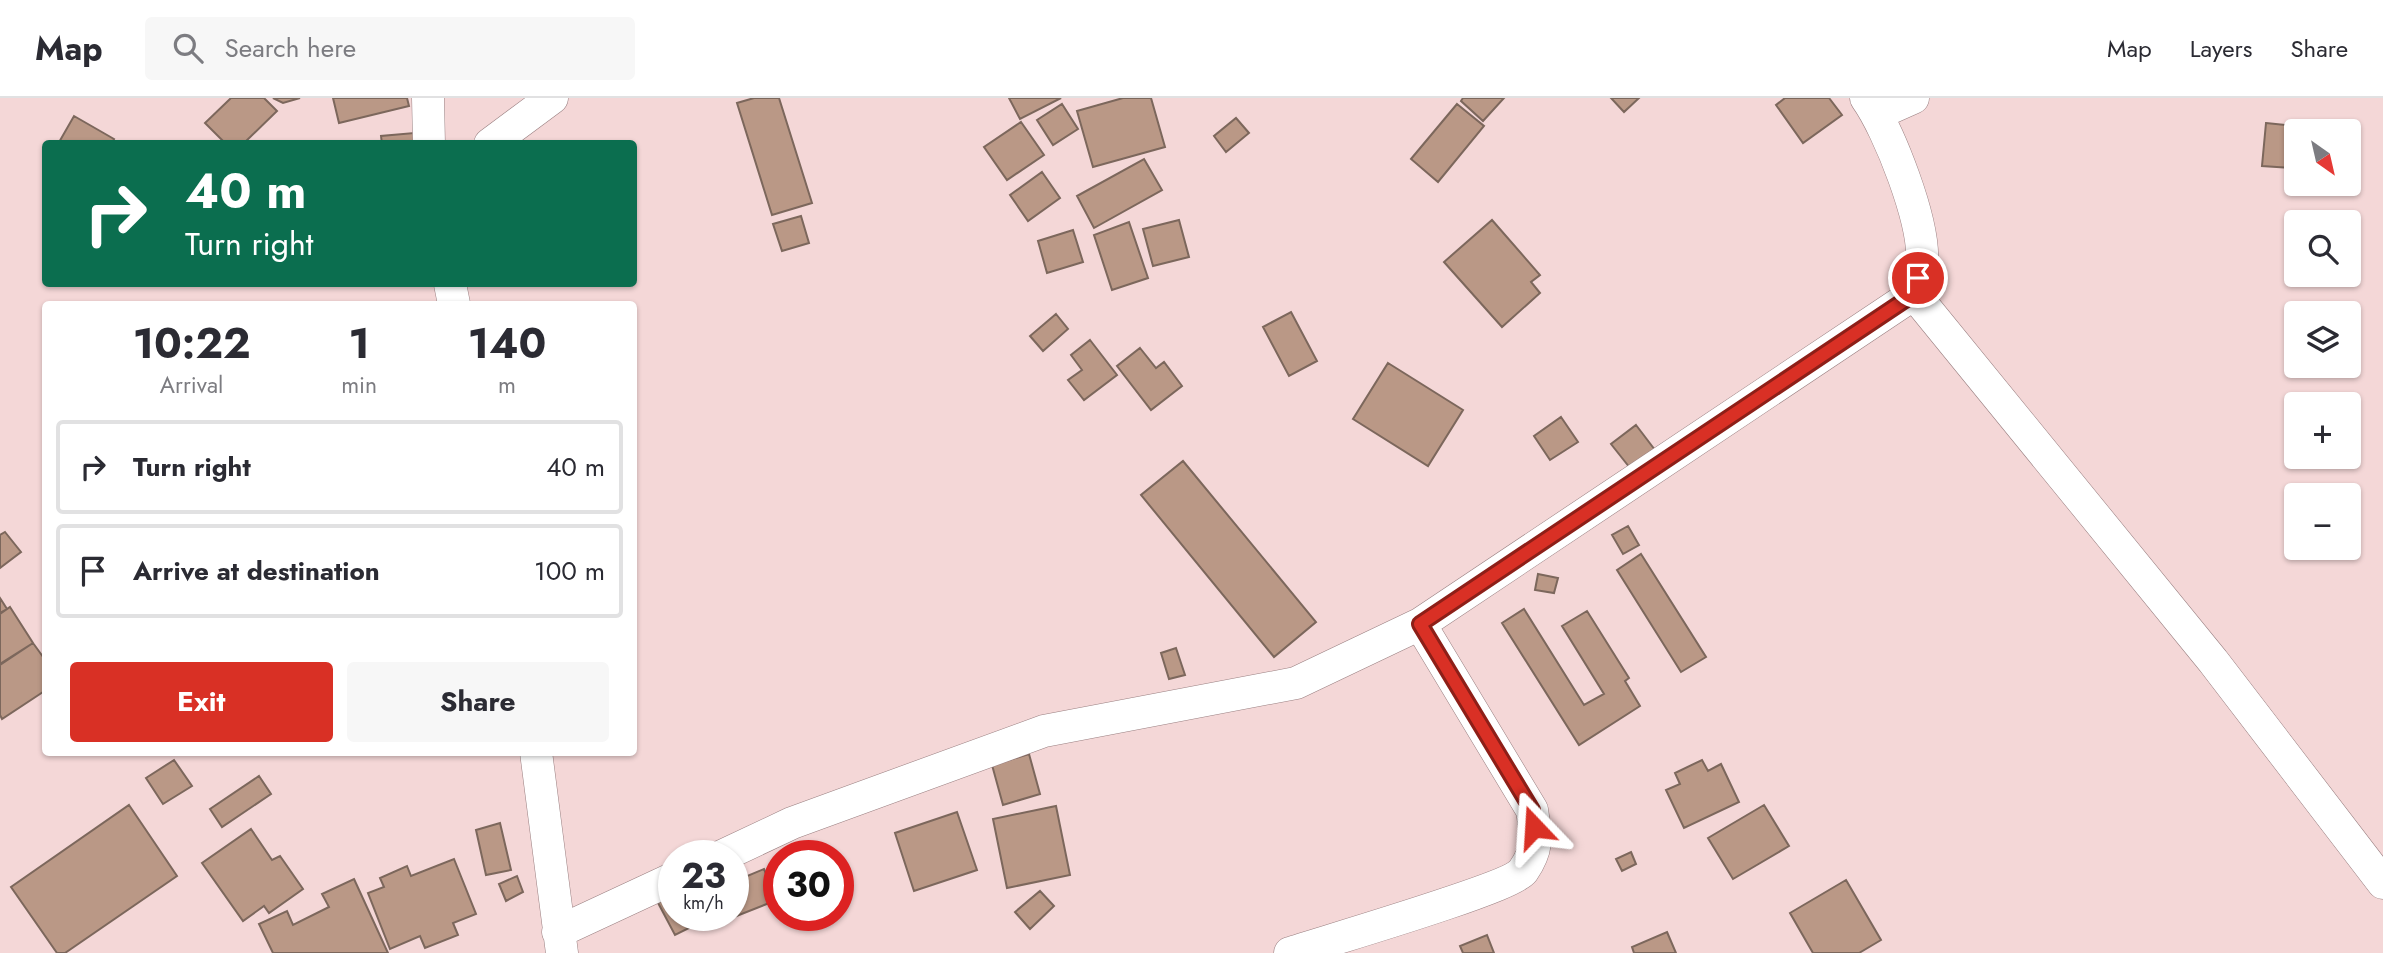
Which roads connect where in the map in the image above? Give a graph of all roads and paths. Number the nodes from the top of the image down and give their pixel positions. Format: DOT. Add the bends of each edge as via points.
graph roads {
  1 [pos="428,98"];
  2 [pos="552,98"];
  3 [pos="1913,98"];
  4 [pos="1872,106"];
  5 [pos="429,140"];
  6 [pos="495,140"];
  7 [pos="1914,294"];
  8 [pos="1420,624"];
  9 [pos="537,756"];
  10 [pos="749,843"];
  11 [pos="2383,883"];
  12 [pos="658,887"];
  13 [pos="560,942"];
  14 [pos="1290,953"];
  1 -- 5 [label="street"];
  2 -- 6 [label="street"];
  3 -- 4 [label="street"];
  4 -- 7 [label="street" via="1915,209 1922,261"];
  7 -- 8 [label="street"];
  7 -- 11 [label="street" via="2213,661"];
  8 -- 10 [label="street" via="1296,683 1044,731 792,823"];
  8 -- 14 [label="street" via="1532,810 1537,844 1521,874 1462,898"];
  9 -- 13 [label="street"];
  12 -- 13 [label="street"];
}
